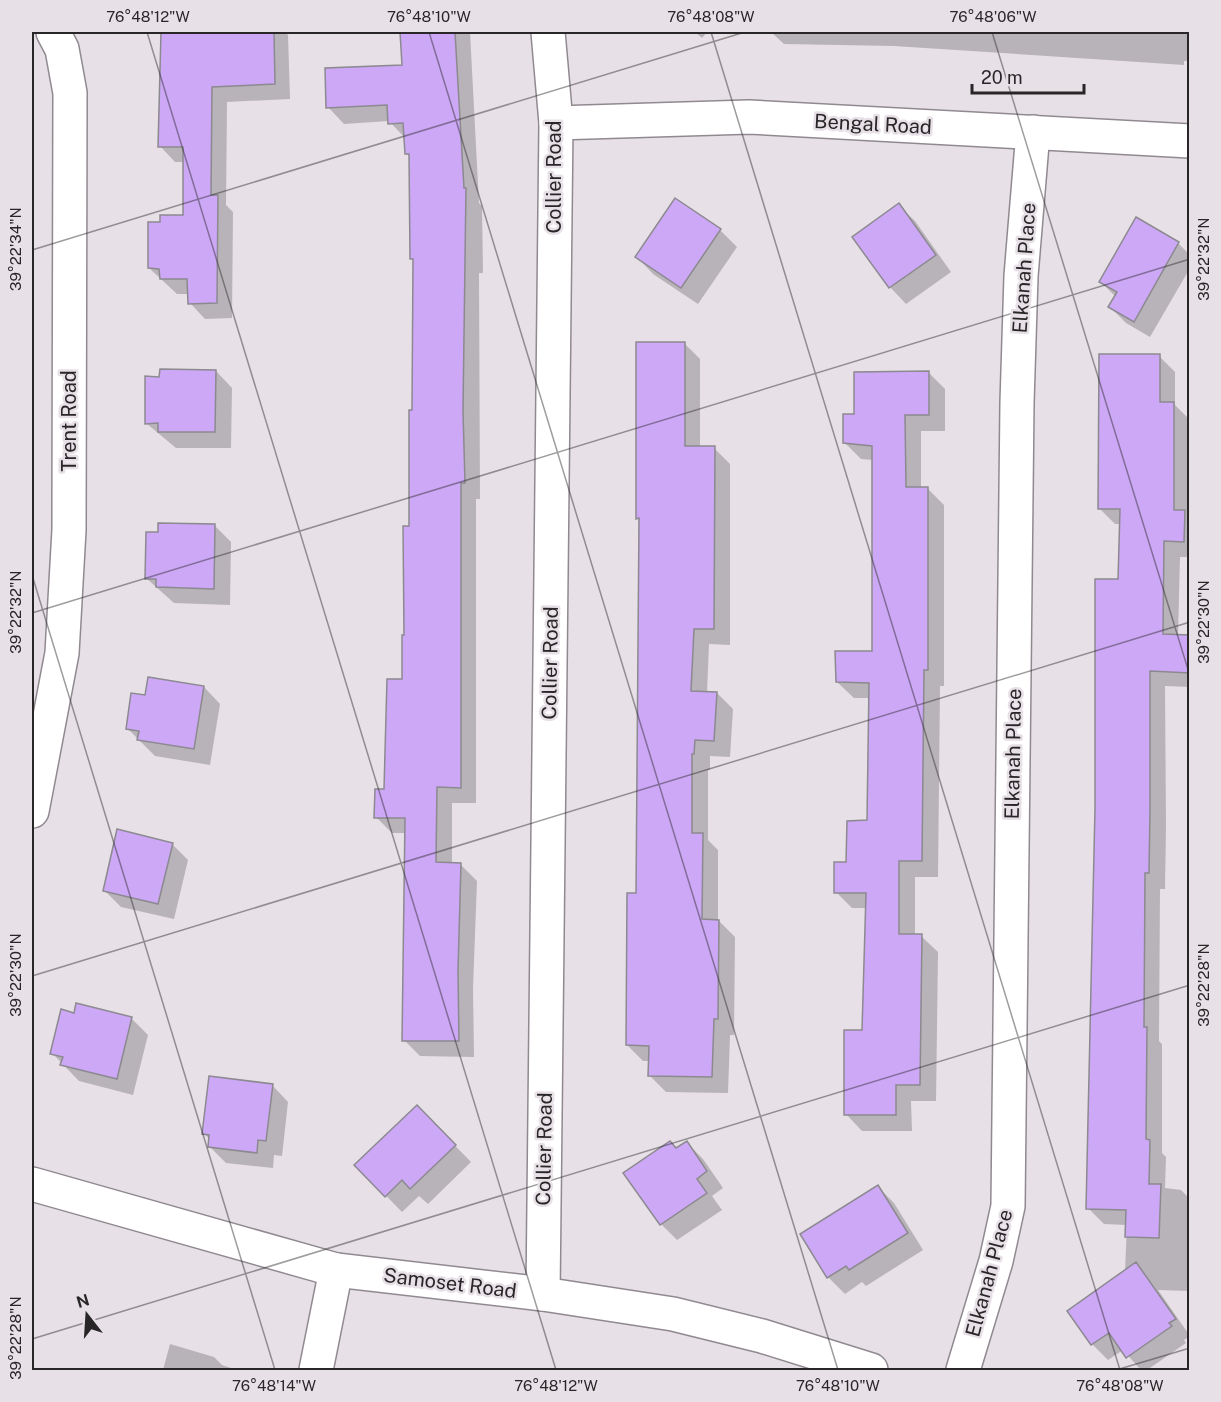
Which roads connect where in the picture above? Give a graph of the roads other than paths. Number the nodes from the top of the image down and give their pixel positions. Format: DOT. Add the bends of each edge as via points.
graph roads {
  1 [pos="53,32"];
  2 [pos="548,32"];
  3 [pos="556,123"];
  4 [pos="1033,132"];
  5 [pos="1190,141"];
  6 [pos="32,811"];
  7 [pos="32,1184"];
  8 [pos="336,1270"];
  9 [pos="543,1294"];
  10 [pos="316,1371"];
  11 [pos="871,1371"];
  12 [pos="963,1371"];
  1 -- 6 [label="street, Trent Road" via="62,50 70,93 69,530 62,653"];
  2 -- 3 [label="street, Collier Road"];
  3 -- 4 [label="street, Bengal Road" via="749,117"];
  3 -- 9 [label="street, Collier Road"];
  4 -- 5 [label="street, Bengal Road"];
  4 -- 12 [label="street, Elkanah Place" via="1017,403 1008,1206"];
  7 -- 8 [label="street, Samoset Road"];
  8 -- 9 [label="street, Samoset Road"];
  8 -- 10 [label="street"];
  9 -- 11 [label="street, Samoset Road" via="673,1314 762,1336"];
}
